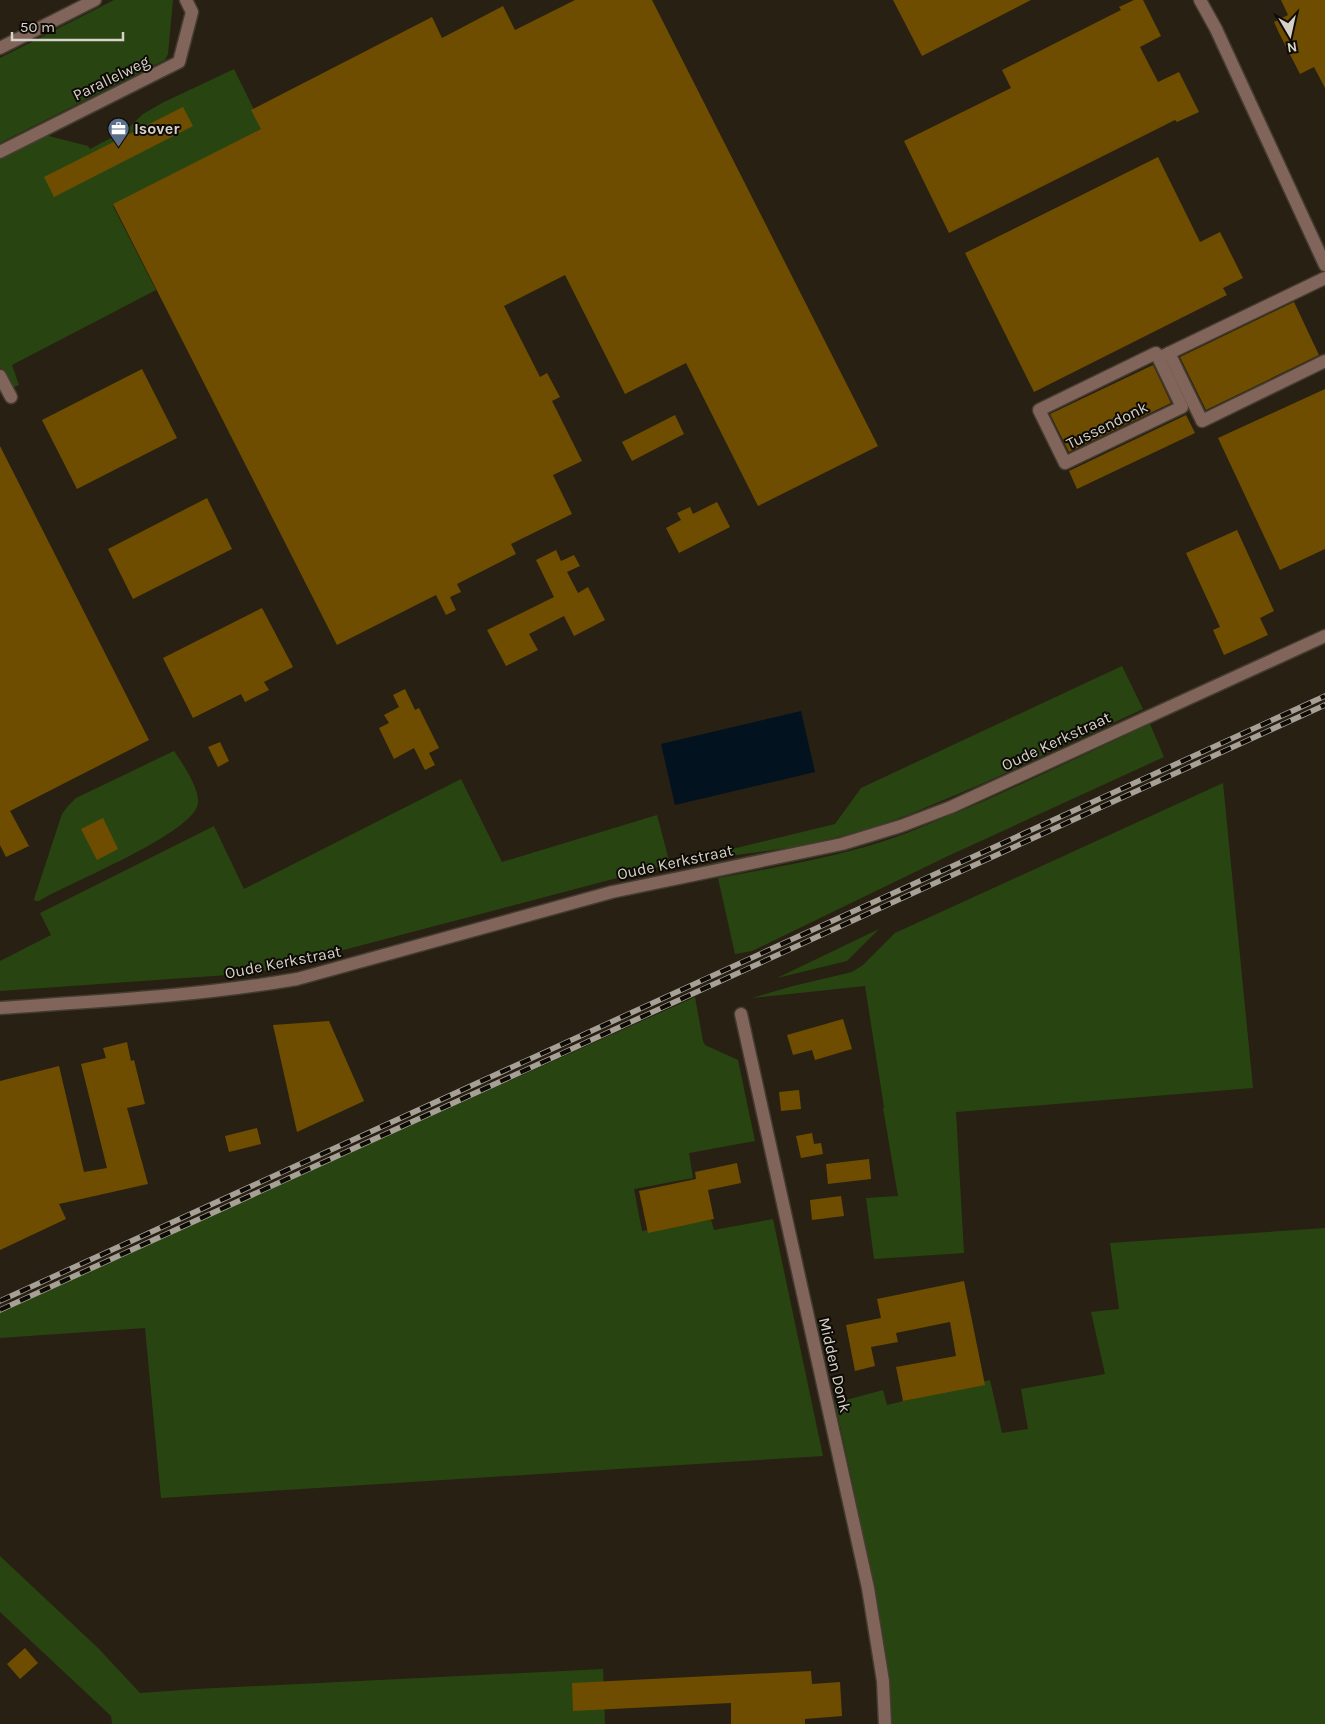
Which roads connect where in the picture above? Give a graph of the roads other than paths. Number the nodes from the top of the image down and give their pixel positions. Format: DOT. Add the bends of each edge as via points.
graph roads {
  1 [pos="94,0"];
  2 [pos="186,0"];
  3 [pos="1200,0"];
  4 [pos="0,48"];
  5 [pos="0,152"];
  6 [pos="1325,265"];
  7 [pos="1325,278"];
  8 [pos="1164,356"];
  9 [pos="1325,361"];
  10 [pos="0,376"];
  11 [pos="11,397"];
  12 [pos="1325,636"];
  13 [pos="0,1008"];
  14 [pos="741,1014"];
  15 [pos="885,1724"];
  1 -- 4 [label="street"];
  2 -- 5 [label="street, Parallelweg" via="192,12 179,62"];
  3 -- 6 [label="street"];
  7 -- 8 [label="street, Tussendonk"];
  8 -- 8 [label="street, Tussendonk" via="1182,407 1065,463 1039,410 1156,353"];
  8 -- 9 [label="street" via="1202,421"];
  10 -- 11 [label="street"];
  12 -- 13 [label="street, Oude Kerkstraat" via="951,807 842,844 612,892 297,979 202,993"];
  14 -- 15 [label="street, Midden Donk" via="868,1588 883,1681"];
}
